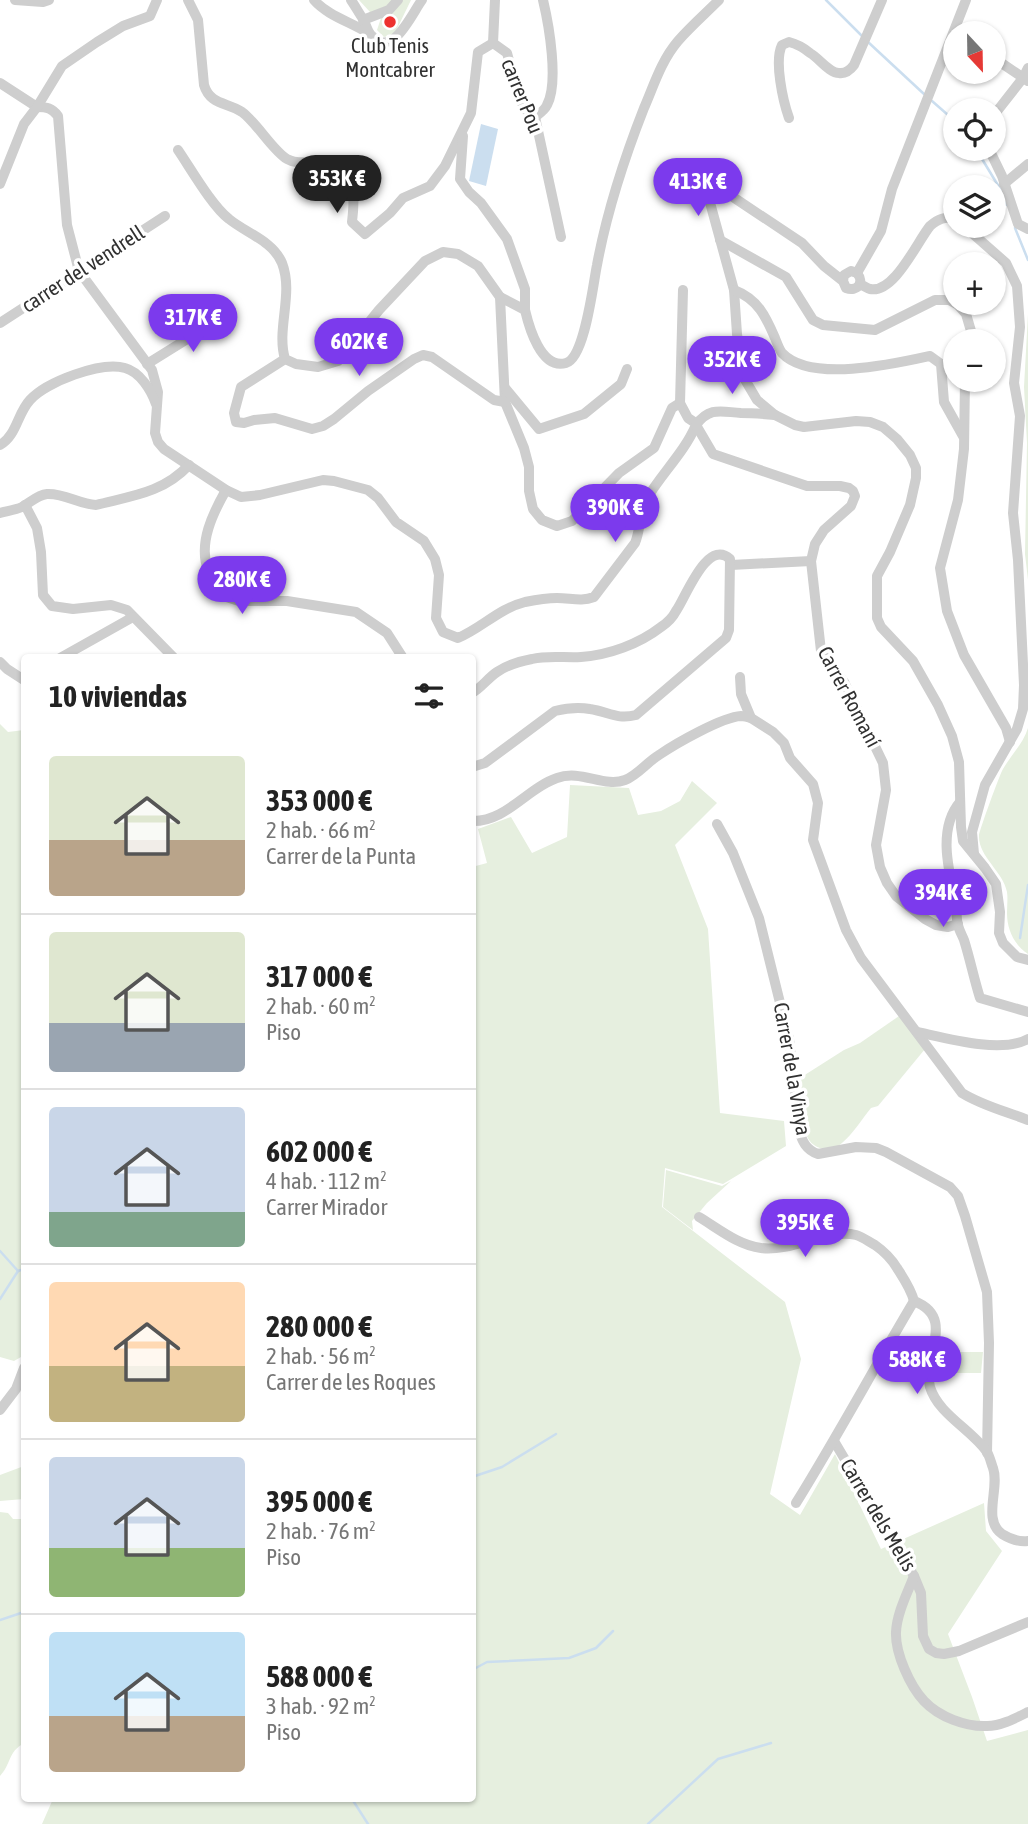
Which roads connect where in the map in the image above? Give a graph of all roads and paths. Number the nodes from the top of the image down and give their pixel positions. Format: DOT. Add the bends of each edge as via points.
graph roads {
  1 [pos="15,0"];
  2 [pos="49,0"];
  3 [pos="157,0"];
  4 [pos="188,0"];
  5 [pos="314,0"];
  6 [pos="398,0"];
  7 [pos="422,0"];
  8 [pos="495,0"];
  9 [pos="543,0"];
  10 [pos="719,0"];
  11 [pos="882,0"];
  12 [pos="966,0"];
  13 [pos="352,1"];
  14 [pos="363,20"];
  15 [pos="960,21"];
  16 [pos="374,37"];
  17 [pos="494,43"];
  18 [pos="1006,65"];
  19 [pos="943,66"];
  20 [pos="1026,76"];
  21 [pos="0,83"];
  22 [pos="1006,100"];
  23 [pos="37,107"];
  24 [pos="535,117"];
  25 [pos="789,118"];
  26 [pos="463,131"];
  27 [pos="178,150"];
  28 [pos="1028,163"];
  29 [pos="1006,182"];
  30 [pos="0,184"];
  31 [pos="1006,190"];
  32 [pos="165,216"];
  33 [pos="943,218"];
  34 [pos="1028,229"];
  35 [pos="561,237"];
  36 [pos="978,238"];
  37 [pos="720,240"];
  38 [pos="79,271"];
  39 [pos="859,279"];
  40 [pos="683,290"];
  41 [pos="734,290"];
  42 [pos="500,297"];
  43 [pos="525,310"];
  44 [pos="221,318"];
  45 [pos="0,323"];
  46 [pos="970,329"];
  47 [pos="285,359"];
  48 [pos="147,364"];
  49 [pos="627,369"];
  50 [pos="505,388"];
  51 [pos="965,392"];
  52 [pos="505,402"];
  53 [pos="680,403"];
  54 [pos="156,406"];
  55 [pos="775,415"];
  56 [pos="696,425"];
  57 [pos="964,437"];
  58 [pos="0,444"];
  59 [pos="189,465"];
  60 [pos="226,490"];
  61 [pos="25,505"];
  62 [pos="0,513"];
  63 [pos="811,561"];
  64 [pos="1023,561"];
  65 [pos="731,565"];
  66 [pos="134,617"];
  67 [pos="67,654"];
  68 [pos="170,654"];
  69 [pos="400,654"];
  70 [pos="0,662"];
  71 [pos="740,677"];
  72 [pos="21,678"];
  73 [pos="476,689"];
  74 [pos="751,718"];
  75 [pos="1010,742"];
  76 [pos="476,766"];
  77 [pos="960,802"];
  78 [pos="476,820"];
  79 [pos="718,824"];
  80 [pos="974,854"];
  81 [pos="958,924"];
  82 [pos="1028,960"];
  83 [pos="1028,1013"];
  84 [pos="917,1032"];
  85 [pos="1028,1039"];
  86 [pos="1028,1120"];
  87 [pos="699,1217"];
  88 [pos="914,1301"];
  89 [pos="21,1376"];
  90 [pos="0,1410"];
  91 [pos="834,1441"];
  92 [pos="987,1453"];
  93 [pos="796,1503"];
  94 [pos="1028,1541"];
  95 [pos="914,1576"];
  96 [pos="1028,1622"];
  97 [pos="1028,1712"];
  1 -- 2 [label="street"];
  3 -- 23 [label="street" via="150,16 123,26 62,66"];
  4 -- 26 [label="street" via="198,20 207,94 242,112 287,159 341,167 354,190 352,222 365,233 403,198 430,186"];
  5 -- 16 [label="street"];
  6 -- 14 [label="street" via="389,10"];
  7 -- 16 [label="street" via="394,39 385,42"];
  8 -- 17 [label="street, carrer Pou"];
  9 -- 24 [label="street" via="553,85 547,105"];
  10 -- 43 [label="street" via="677,42 660,67 606,218 589,312 574,358 556,364 546,358"];
  11 -- 25 [label="street" via="854,65 845,72 831,70 796,44 782,44 778,52"];
  12 -- 15 [label="street"];
  13 -- 14 [label="street"];
  14 -- 16 [label="street"];
  17 -- 24 [label="street, carrer Pou" via="507,53 523,108"];
  17 -- 26 [label="street" via="478,52 471,113"];
  18 -- 20 [label="street"];
  19 -- 39 [label="street"];
  20 -- 22 [label="street"];
  21 -- 23 [label="street"];
  23 -- 30 [label="street" via="24,124"];
  23 -- 38 [label="street" via="54,110 58,116 67,225"];
  24 -- 35 [label="street, carrer Pou"];
  26 -- 43 [label="street" via="460,179 507,239 526,289"];
  27 -- 47 [label="street" via="223,214 266,243 283,265"];
  28 -- 29 [label="street"];
  31 -- 34 [label="street" via="1018,224"];
  32 -- 38 [label="street, carrer del vendrell"];
  33 -- 39 [label="street" via="930,226 885,287 872,289"];
  36 -- 64 [label="street" via="1006,263 1017,286 1020,327 1014,383 1020,416 1013,513"];
  37 -- 39 [label="street" via="709,199 716,189 803,243 849,289 854,289"];
  37 -- 41 [label="street"];
  37 -- 46 [label="street" via="786,277 813,320 823,325 875,330 935,300 949,300 966,314"];
  38 -- 45 [label="street, carrer del vendrell"];
  38 -- 48 [label="street"];
  40 -- 53 [label="street"];
  41 -- 55 [label="street" via="744,378 757,400"];
  41 -- 57 [label="street" via="763,311 781,352 813,369 887,366 930,356 941,364 944,402"];
  42 -- 43 [label="street"];
  42 -- 47 [label="street" via="478,267 458,254 443,251 425,261 338,361 318,367"];
  42 -- 50 [label="street"];
  44 -- 48 [label="street"];
  47 -- 52 [label="street" via="241,387 236,422 275,418 312,429 323,426 423,355 494,400"];
  48 -- 54 [label="street" via="158,393"];
  49 -- 50 [label="street" via="621,384 584,414 539,429"];
  50 -- 52 [label="street"];
  51 -- 57 [label="street"];
  52 -- 53 [label="street" via="529,467 533,509 542,520 557,526 572,521 619,473 654,447 672,408"];
  53 -- 56 [label="street"];
  54 -- 58 [label="street" via="136,373 114,367 89,370 32,398 8,439"];
  54 -- 59 [label="street" via="158,442"];
  55 -- 56 [label="street" via="721,410"];
  55 -- 77 [label="street" via="804,427 856,421 884,427 916,468 910,505 877,576 877,618 913,661 952,736 959,762"];
  56 -- 60 [label="street" via="689,442 644,503 635,543 594,597 541,599 506,608 458,638 443,632 436,618 439,575 435,558 424,541 396,522 368,490 323,480 241,497"];
  56 -- 63 [label="street, Carrer Romaní" via="713,454 807,486 840,486 853,491 851,506 824,530"];
  57 -- 75 [label="street" via="958,500 940,568 947,611 964,655"];
  59 -- 60 [label="street"];
  59 -- 61 [label="street" via="150,492 96,505 46,494"];
  60 -- 69 [label="street" via="214,511 204,547 207,568 220,595 239,601 287,601 356,612 387,633"];
  61 -- 62 [label="street"];
  61 -- 66 [label="street" via="37,528 43,595 52,606 111,606"];
  63 -- 65 [label="street"];
  63 -- 81 [label="street, Carrer Romaní" via="821,651 844,682 883,763 886,790 876,845 880,867 897,896 925,919 948,927"];
  64 -- 75 [label="street" via="1023,709"];
  65 -- 73 [label="street" via="726,555 706,561 676,612 641,640 601,654 523,662 497,671"];
  65 -- 76 [label="street" via="726,638 636,715 625,718 588,708 555,711"];
  66 -- 67 [label="street"];
  66 -- 68 [label="street"];
  70 -- 72 [label="street"];
  71 -- 74 [label="street"];
  74 -- 78 [label="street" via="733,718 698,732 623,781 579,775 555,778 492,818"];
  74 -- 84 [label="street" via="784,743 790,758 813,785 818,803 813,840 846,930 861,958"];
  75 -- 80 [label="street" via="985,785 972,832"];
  77 -- 80 [label="street" via="963,841"];
  77 -- 81 [label="street" via="946,842"];
  79 -- 92 [label="street, Carrer de la Vinya" via="759,918 789,1039 799,1130 806,1147 818,1154 876,1148 950,1187 958,1196 987,1292"];
  80 -- 82 [label="street" via="996,884 1003,943 1017,957"];
  81 -- 83 [label="street" via="980,998"];
  84 -- 85 [label="street" via="964,1043"];
  84 -- 86 [label="street" via="962,1093"];
  87 -- 88 [label="street" via="739,1242 763,1248 790,1247 836,1235 863,1238 892,1259"];
  88 -- 91 [label="street"];
  88 -- 92 [label="street" via="935,1317 930,1388 939,1404"];
  89 -- 90 [label="street"];
  91 -- 93 [label="street"];
  91 -- 95 [label="street, Carrer dels Melis"];
  92 -- 94 [label="street, Carrer de la Vinya" via="996,1475 993,1520 998,1531"];
  95 -- 96 [label="street, Carrer dels Melis" via="921,1593 923,1636 936,1653 959,1651"];
  95 -- 97 [label="street" via="896,1632 898,1657 923,1701 958,1722 988,1726"];
}
